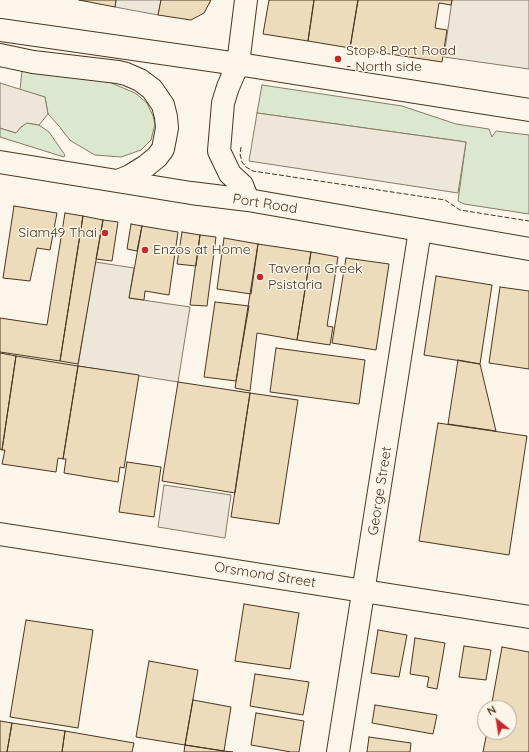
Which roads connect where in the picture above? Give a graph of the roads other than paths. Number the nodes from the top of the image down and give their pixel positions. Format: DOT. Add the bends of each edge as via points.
graph roads {
  1 [pos="246,0"];
  2 [pos="0,30"];
  3 [pos="0,55"];
  4 [pos="238,64"];
  5 [pos="529,110"];
  6 [pos="0,162"];
  7 [pos="118,181"];
  8 [pos="248,200"];
  9 [pos="420,230"];
  10 [pos="529,249"];
  11 [pos="0,534"];
  12 [pos="363,591"];
  13 [pos="529,617"];
  14 [pos="338,752"];
  1 -- 4 [label="main road"];
  2 -- 4 [label="main road"];
  3 -- 7 [label="main road" via="33,62 118,72 140,80 152,89 163,105 166,117 167,128 163,149 146,166"];
  4 -- 5 [label="main road"];
  4 -- 8 [label="main road" via="223,103 219,151 230,174 242,184"];
  6 -- 7 [label="main road, Port Road"];
  7 -- 8 [label="main road, Port Road"];
  8 -- 9 [label="main road, Port Road"];
  9 -- 10 [label="main road, Port Road"];
  9 -- 12 [label="main road, George Street"];
  11 -- 12 [label="main road, Orsmond Street"];
  12 -- 13 [label="main road, Orsmond Street"];
  12 -- 14 [label="main road, George Street"];
}
